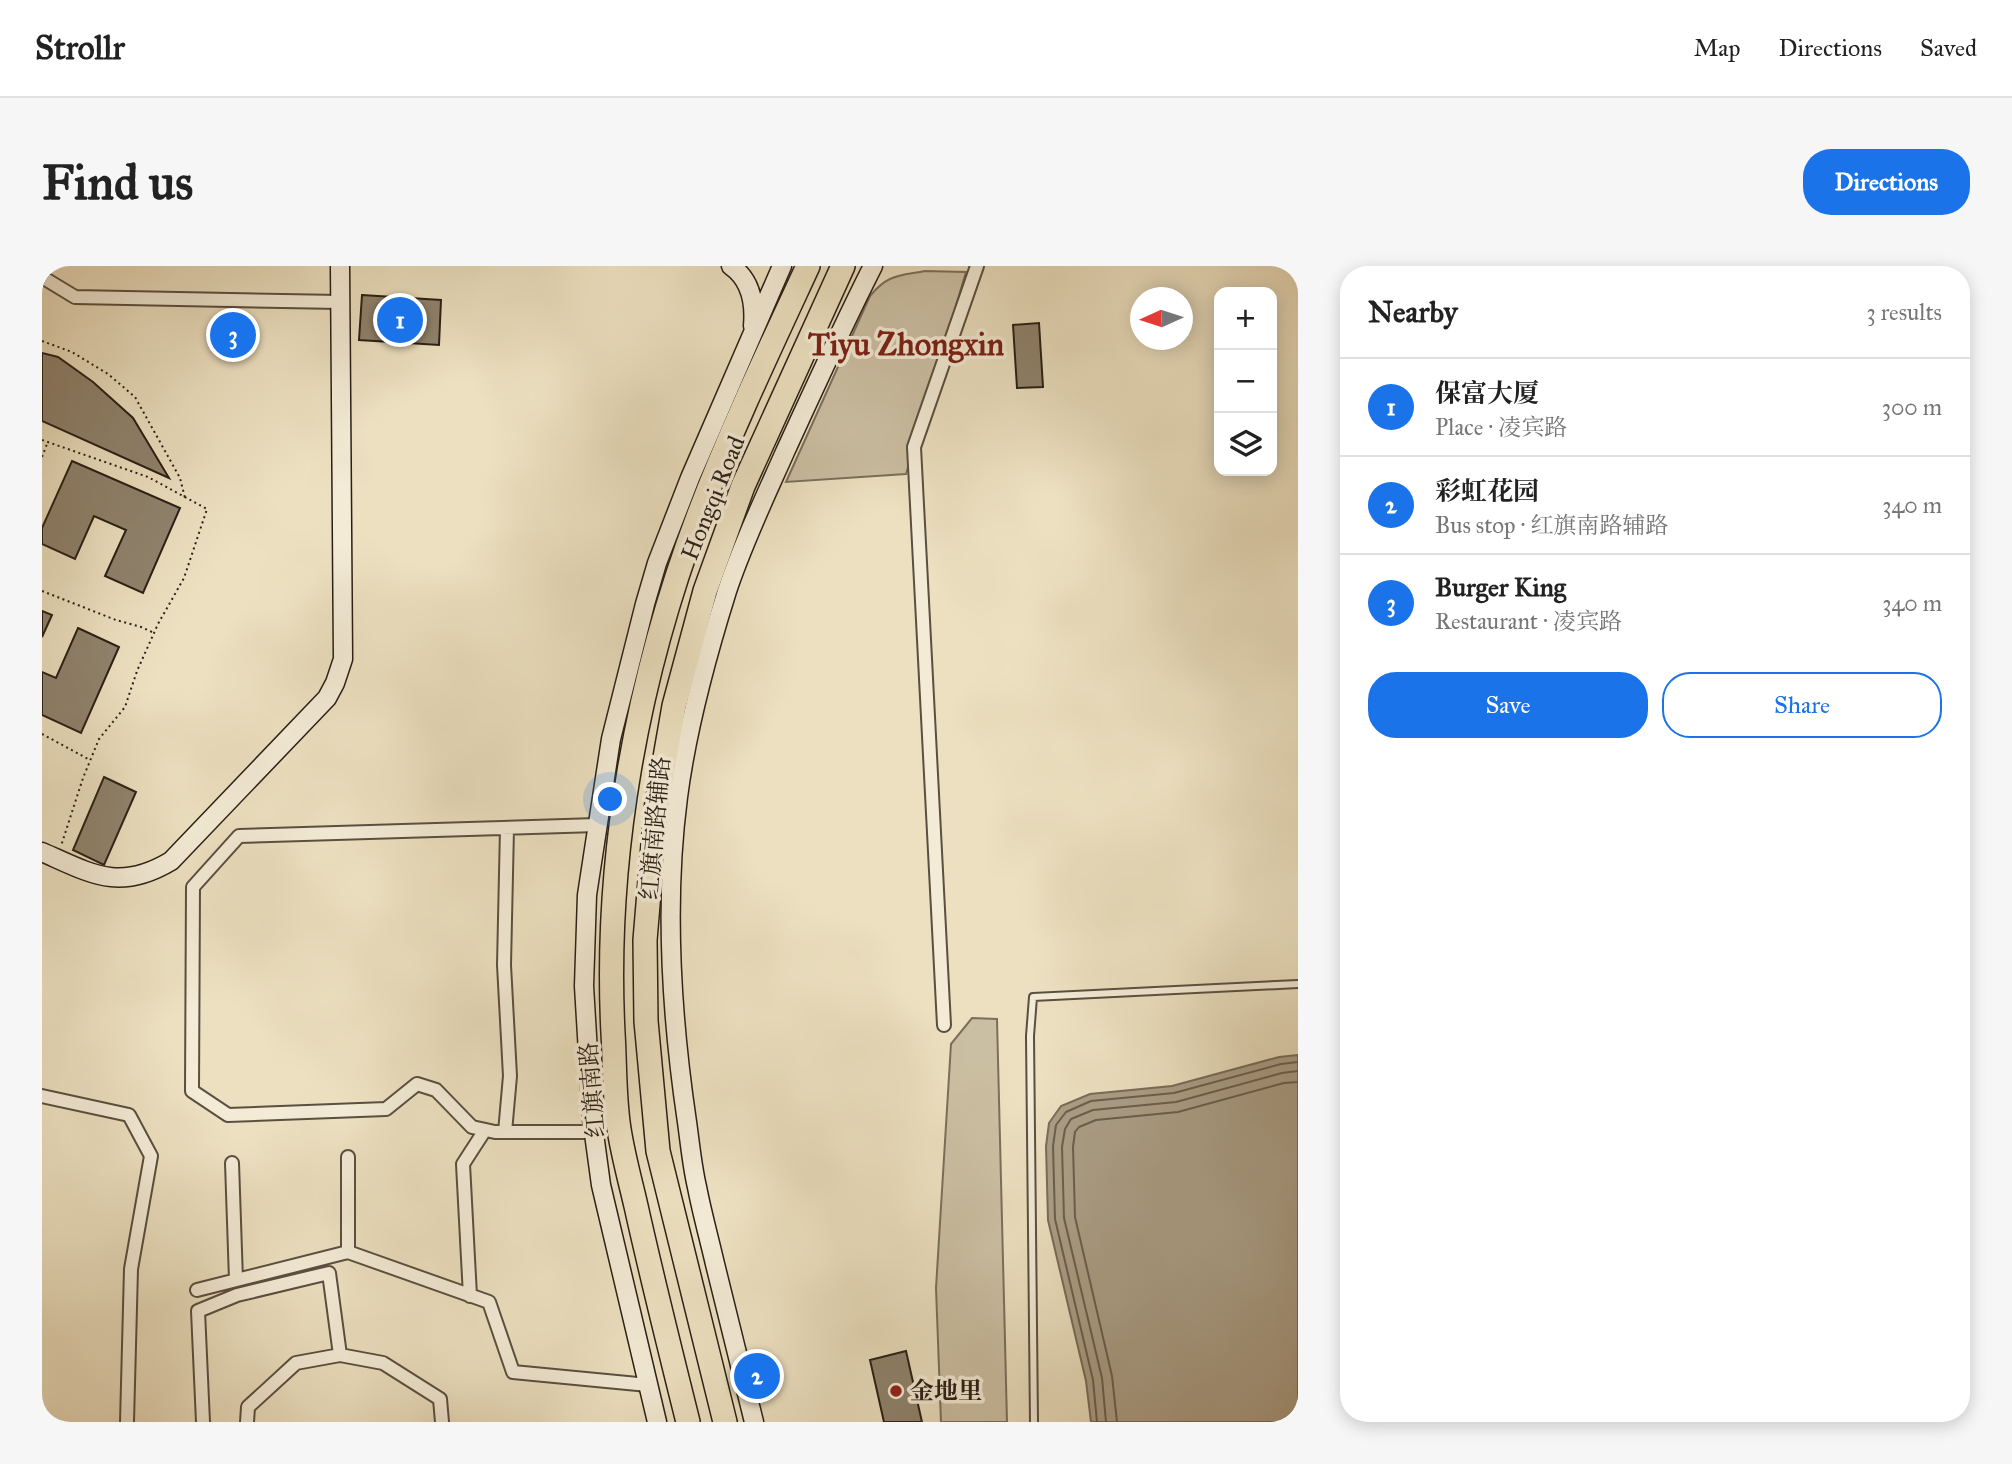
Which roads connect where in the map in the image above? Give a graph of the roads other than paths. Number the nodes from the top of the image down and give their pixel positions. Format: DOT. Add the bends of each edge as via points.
graph roads {
  1 [pos="340,266"];
  2 [pos="731,266"];
  3 [pos="782,266"];
  4 [pos="808,266"];
  5 [pos="843,266"];
  6 [pos="873,266"];
  7 [pos="977,266"];
  8 [pos="42,277"];
  9 [pos="340,302"];
  10 [pos="751,336"];
  11 [pos="635,747"];
  12 [pos="597,825"];
  13 [pos="506,828"];
  14 [pos="49,855"];
  15 [pos="1298,984"];
  16 [pos="944,1025"];
  17 [pos="42,1096"];
  18 [pos="485,1130"];
  19 [pos="505,1132"];
  20 [pos="594,1132"];
  21 [pos="348,1157"];
  22 [pos="232,1163"];
  23 [pos="348,1252"];
  24 [pos="236,1280"];
  25 [pos="197,1290"];
  26 [pos="470,1296"];
  27 [pos="340,1355"];
  28 [pos="648,1385"];
  29 [pos="127,1422"];
  30 [pos="203,1422"];
  31 [pos="247,1422"];
  32 [pos="442,1422"];
  33 [pos="657,1422"];
  34 [pos="688,1422"];
  35 [pos="725,1422"];
  36 [pos="754,1422"];
  37 [pos="1034,1422"];
  1 -- 9 [label="main road"];
  2 -- 10 [label="main road" via="752,295"];
  3 -- 10 [label="main road"];
  4 -- 11 [label="highway, Hongqi Road" via="699,512 661,633"];
  5 -- 35 [label="highway, Hongqi Road" via="743,486 705,591 674,706 656,809 645,940 646,1021 658,1151"];
  6 -- 36 [label="main road, 红旗南路辅路" via="728,588 688,741 673,845 672,963 681,1081 697,1187"];
  7 -- 16 [label="street" via="914,447"];
  8 -- 9 [label="street" via="75,297"];
  9 -- 14 [label="main road" via="343,659 335,683 327,698 171,861 137,876 111,878"];
  10 -- 12 [label="main road" via="651,583 611,739"];
  11 -- 34 [label="highway, 红旗南路" via="612,918 618,1128"];
  12 -- 13 [label="street"];
  12 -- 20 [label="main road" via="587,895 584,986"];
  13 -- 18 [label="street" via="240,836 192,887 192,1091 228,1115 386,1109 417,1084 436,1090 472,1127"];
  13 -- 19 [label="street" via="504,965 510,1076"];
  15 -- 37 [label="lane" via="1033,997"];
  17 -- 29 [label="street" via="130,1115 151,1156 131,1269"];
  18 -- 19 [label="street"];
  18 -- 26 [label="street" via="463,1164"];
  19 -- 20 [label="street"];
  20 -- 28 [label="main road" via="601,1185"];
  21 -- 23 [label="street"];
  22 -- 24 [label="street"];
  23 -- 24 [label="street"];
  23 -- 26 [label="street"];
  24 -- 25 [label="street"];
  26 -- 28 [label="street" via="489,1302 513,1372"];
  27 -- 30 [label="street" via="329,1273 237,1296 198,1311"];
  27 -- 31 [label="street" via="296,1363 247,1407"];
  27 -- 32 [label="street" via="383,1363 440,1399"];
  28 -- 33 [label="main road"];
}
